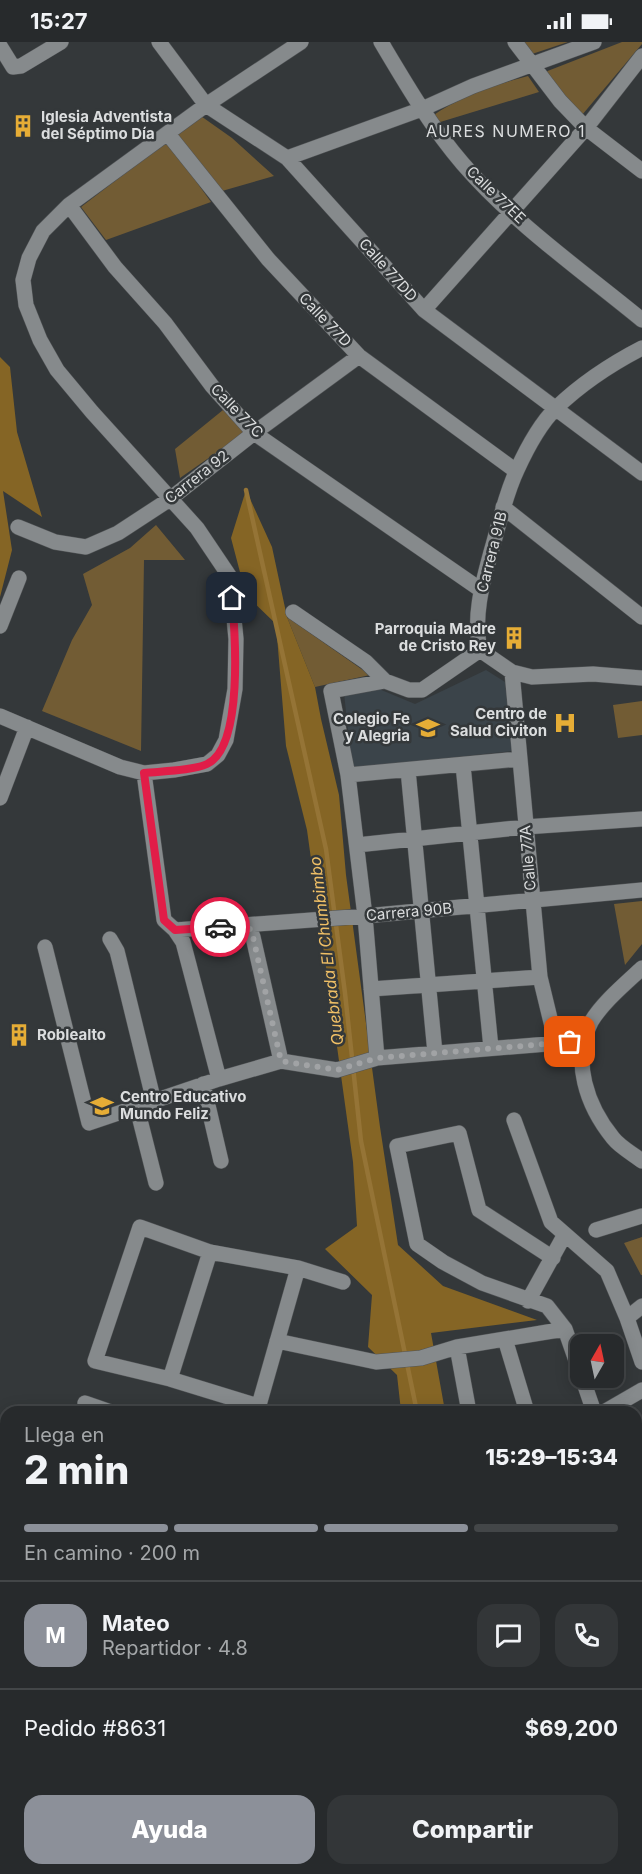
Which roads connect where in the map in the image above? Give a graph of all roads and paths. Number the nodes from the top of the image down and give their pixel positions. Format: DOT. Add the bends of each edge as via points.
graph roads {
  1 [pos="61,42"];
  2 [pos="159,42"];
  3 [pos="301,42"];
  4 [pos="381,42"];
  5 [pos="515,42"];
  6 [pos="594,42"];
  7 [pos="0,46"];
  8 [pos="642,56"];
  9 [pos="534,65"];
  10 [pos="206,105"];
  11 [pos="422,109"];
  12 [pos="586,128"];
  13 [pos="168,134"];
  14 [pos="287,158"];
  15 [pos="642,171"];
  16 [pos="69,205"];
  17 [pos="510,212"];
  18 [pos="424,309"];
  19 [pos="642,320"];
  20 [pos="642,348"];
  21 [pos="359,356"];
  22 [pos="555,409"];
  23 [pos="254,433"];
  24 [pos="516,471"];
  25 [pos="642,473"];
  26 [pos="170,499"];
  27 [pos="504,507"];
  28 [pos="18,527"];
  29 [pos="19,578"];
  30 [pos="481,590"];
  31 [pos="293,612"];
  32 [pos="642,617"];
  33 [pos="0,626"];
  34 [pos="480,651"];
  35 [pos="512,672"];
  36 [pos="642,678"];
  37 [pos="385,681"];
  38 [pos="0,716"];
  39 [pos="27,727"];
  40 [pos="519,759"];
  41 [pos="463,765"];
  42 [pos="408,770"];
  43 [pos="144,773"];
  44 [pos="348,775"];
  45 [pos="0,798"];
  46 [pos="642,819"];
  47 [pos="525,827"];
  48 [pos="469,833"];
  49 [pos="415,839"];
  50 [pos="357,845"];
  51 [pos="642,890"];
  52 [pos="532,901"];
  53 [pos="477,906"];
  54 [pos="421,911"];
  55 [pos="365,916"];
  56 [pos="248,925"];
  57 [pos="175,930"];
  58 [pos="110,939"];
  59 [pos="45,947"];
  60 [pos="642,968"];
  61 [pos="540,977"];
  62 [pos="484,981"];
  63 [pos="429,985"];
  64 [pos="371,990"];
  65 [pos="584,1041"];
  66 [pos="556,1043"];
  67 [pos="491,1048"];
  68 [pos="435,1053"];
  69 [pos="377,1058"];
  70 [pos="281,1061"];
  71 [pos="219,1079"];
  72 [pos="203,1084"];
  73 [pos="154,1102"];
  74 [pos="137,1108"];
  75 [pos="514,1120"];
  76 [pos="221,1161"];
  77 [pos="642,1161"];
  78 [pos="156,1183"];
  79 [pos="642,1216"];
  80 [pos="596,1230"];
  81 [pos="564,1236"];
  82 [pos="210,1252"];
  83 [pos="553,1258"];
  84 [pos="298,1268"];
  85 [pos="343,1282"];
  86 [pos="528,1301"];
  87 [pos="642,1306"];
  88 [pos="627,1318"];
  89 [pos="566,1329"];
  90 [pos="505,1340"];
  91 [pos="277,1341"];
  92 [pos="570,1341"];
  93 [pos="457,1347"];
  94 [pos="642,1362"];
  95 [pos="170,1378"];
  96 [pos="586,1388"];
  97 [pos="642,1390"];
  98 [pos="85,1403"];
  99 [pos="93,1406"];
  100 [pos="249,1406"];
  101 [pos="258,1406"];
  102 [pos="468,1406"];
  103 [pos="525,1406"];
  104 [pos="592,1406"];
  105 [pos="614,1406"];
  1 -- 7 [label="street" via="13,67"];
  2 -- 10 [label="street, Calle 77DD"];
  3 -- 10 [label="street"];
  4 -- 11 [label="street, Calle 77EE"];
  5 -- 9 [label="street"];
  6 -- 9 [label="street"];
  8 -- 12 [label="street"];
  9 -- 11 [label="street"];
  9 -- 12 [label="street"];
  10 -- 13 [label="street"];
  10 -- 14 [label="street, Calle 77DD"];
  11 -- 14 [label="street"];
  11 -- 17 [label="street, Calle 77EE" via="463,164"];
  12 -- 15 [label="street"];
  12 -- 17 [label="street"];
  13 -- 16 [label="street"];
  13 -- 21 [label="street, Calle 77D" via="268,260"];
  14 -- 18 [label="street, Calle 77DD"];
  16 -- 23 [label="street, Calle 77C" via="114,267"];
  16 -- 26 [label="street" via="43,231 29,258 23,280 26,305 57,370"];
  17 -- 18 [label="street"];
  17 -- 19 [label="street, Calle 77EE"];
  18 -- 22 [label="street, Calle 77DD"];
  20 -- 22 [label="street, Carrera 91B" via="608,367"];
  21 -- 23 [label="street, Carrera 92"];
  21 -- 24 [label="street, Calle 77D"];
  22 -- 24 [label="street, Carrera 91B"];
  22 -- 25 [label="street, Calle 77DD"];
  23 -- 26 [label="street, Carrera 92"];
  23 -- 30 [label="street, Calle 77C"];
  24 -- 27 [label="street, Carrera 91B"];
  26 -- 28 [label="street, Carrera 92" via="118,533 86,547 55,542"];
  26 -- 43 [label="street" via="197,528 230,577 236,639 235,689 226,740 218,756 207,764"];
  27 -- 30 [label="street, Carrera 91B"];
  27 -- 32 [label="street"];
  29 -- 33 [label="street"];
  30 -- 34 [label="street, Carrera 91B" via="476,631"];
  31 -- 37 [label="street" via="366,662"];
  34 -- 35 [label="street"];
  34 -- 37 [label="street" via="422,690 409,690"];
  35 -- 36 [label="street" via="531,677 593,674"];
  35 -- 40 [label="street, Calle 77A"];
  37 -- 44 [label="street" via="331,691"];
  38 -- 39 [label="street"];
  39 -- 43 [label="street" via="120,767"];
  39 -- 45 [label="street"];
  40 -- 41 [label="street"];
  40 -- 47 [label="street, Calle 77A"];
  41 -- 42 [label="street"];
  41 -- 48 [label="street"];
  42 -- 44 [label="street"];
  42 -- 49 [label="street"];
  43 -- 57 [label="street" via="164,920"];
  44 -- 50 [label="street"];
  46 -- 47 [label="street"];
  47 -- 48 [label="street"];
  47 -- 52 [label="street, Calle 77A"];
  48 -- 49 [label="street"];
  48 -- 53 [label="street"];
  49 -- 50 [label="street"];
  49 -- 54 [label="street"];
  50 -- 55 [label="street"];
  51 -- 52 [label="street, Carrera 90B"];
  52 -- 53 [label="street, Carrera 90B"];
  52 -- 61 [label="street, Calle 77A"];
  53 -- 54 [label="street, Carrera 90B"];
  53 -- 62 [label="street"];
  54 -- 55 [label="street, Carrera 90B"];
  54 -- 63 [label="street"];
  55 -- 56 [label="street, Carrera 90B"];
  55 -- 64 [label="street"];
  56 -- 57 [label="street, Carrera 90B"];
  56 -- 70 [label="street"];
  57 -- 71 [label="street" via="183,942"];
  58 -- 73 [label="street" via="117,951"];
  59 -- 74 [label="street" via="89,1123"];
  60 -- 65 [label="street" via="592,1021"];
  61 -- 62 [label="street"];
  61 -- 66 [label="street, Calle 77A"];
  62 -- 63 [label="street"];
  62 -- 67 [label="street"];
  63 -- 64 [label="street"];
  63 -- 68 [label="street"];
  64 -- 69 [label="street"];
  65 -- 66 [label="street"];
  65 -- 77 [label="street" via="581,1069 588,1098 614,1139"];
  66 -- 67 [label="street"];
  67 -- 68 [label="street"];
  68 -- 69 [label="street"];
  69 -- 70 [label="street" via="337,1070"];
  70 -- 71 [label="street"];
  71 -- 72 [label="street"];
  72 -- 73 [label="street"];
  72 -- 76 [label="street"];
  73 -- 74 [label="street"];
  74 -- 78 [label="street"];
  75 -- 81 [label="street" via="551,1222"];
  79 -- 80 [label="street"];
  81 -- 83 [label="street"];
  81 -- 88 [label="street" via="606,1271"];
  82 -- 84 [label="street"];
  82 -- 95 [label="street"];
  82 -- 95 [label="street" via="140,1227 95,1361"];
  83 -- 86 [label="street"];
  83 -- 86 [label="street" via="479,1210 459,1133 397,1146 417,1244 482,1283"];
  84 -- 85 [label="street"];
  84 -- 91 [label="street"];
  86 -- 89 [label="street" via="547,1306"];
  87 -- 88 [label="street"];
  88 -- 94 [label="street"];
  89 -- 90 [label="street"];
  89 -- 92 [label="street"];
  90 -- 93 [label="street"];
  90 -- 103 [label="street"];
  91 -- 93 [label="street" via="376,1362 421,1358"];
  91 -- 101 [label="street"];
  93 -- 102 [label="street"];
  95 -- 100 [label="street"];
  96 -- 104 [label="street"];
  97 -- 105 [label="street"];
  98 -- 99 [label="street"];
}
